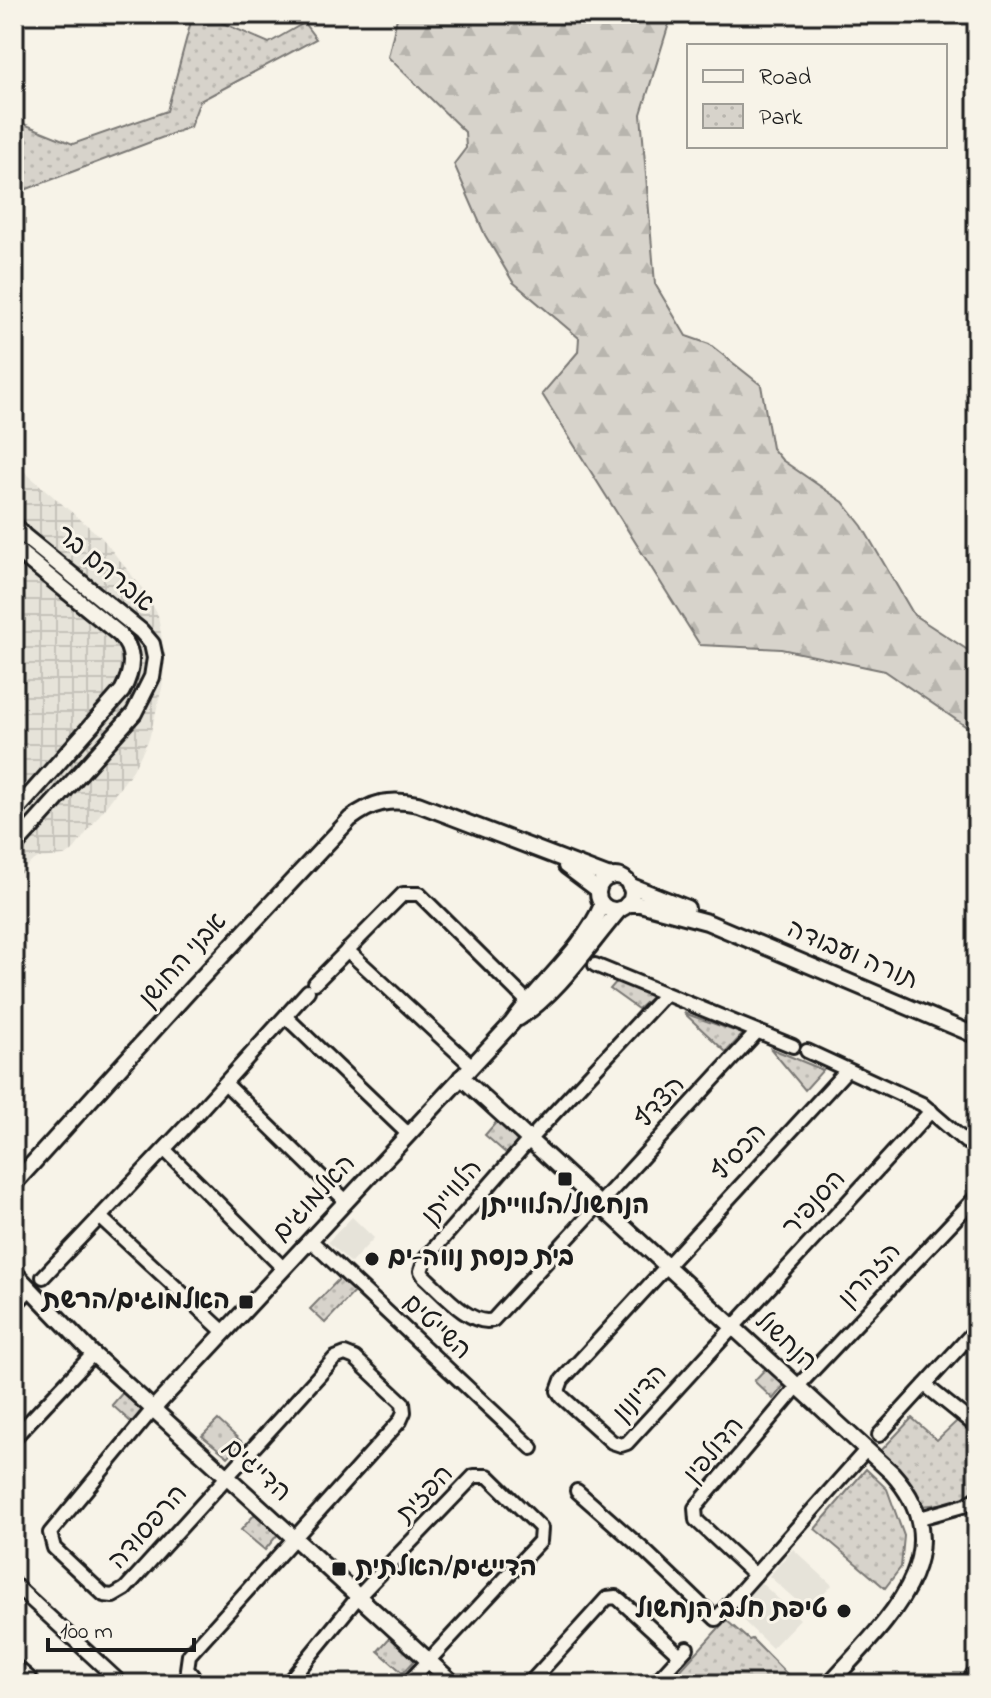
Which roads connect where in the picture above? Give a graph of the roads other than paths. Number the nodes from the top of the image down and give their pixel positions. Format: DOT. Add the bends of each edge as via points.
graph roads {
  1 [pos="14,524"];
  2 [pos="14,548"];
  3 [pos="14,813"];
  4 [pos="14,847"];
  5 [pos="549,855"];
  6 [pos="610,877"];
  7 [pos="629,885"];
  8 [pos="600,897"];
  9 [pos="624,907"];
  10 [pos="707,922"];
  11 [pos="347,950"];
  12 [pos="595,965"];
  13 [pos="665,994"];
  14 [pos="530,1004"];
  15 [pos="286,1017"];
  16 [pos="756,1033"];
  17 [pos="977,1036"];
  18 [pos="793,1046"];
  19 [pos="807,1051"];
  20 [pos="847,1070"];
  21 [pos="466,1072"];
  22 [pos="226,1084"];
  23 [pos="931,1111"];
  24 [pos="408,1134"];
  25 [pos="529,1140"];
  26 [pos="973,1148"];
  27 [pos="165,1150"];
  28 [pos="35,1161"];
  29 [pos="14,1184"];
  30 [pos="14,1193"];
  31 [pos="977,1196"];
  32 [pos="346,1201"];
  33 [pos="597,1203"];
  34 [pos="101,1218"];
  35 [pos="310,1240"];
  36 [pos="665,1265"];
  37 [pos="283,1268"];
  38 [pos="14,1272"];
  39 [pos="43,1277"];
  40 [pos="14,1281"];
  41 [pos="29,1290"];
  42 [pos="14,1306"];
  43 [pos="732,1326"];
  44 [pos="977,1328"];
  45 [pos="224,1332"];
  46 [pos="93,1354"];
  47 [pos="925,1385"];
  48 [pos="797,1387"];
  49 [pos="153,1409"];
  50 [pos="977,1427"];
  51 [pos="879,1435"];
  52 [pos="14,1438"];
  53 [pos="532,1448"];
  54 [pos="866,1450"];
  55 [pos="226,1475"];
  56 [pos="577,1491"];
  57 [pos="977,1498"];
  58 [pos="920,1518"];
  59 [pos="293,1538"];
  60 [pos="755,1575"];
  61 [pos="14,1584"];
  62 [pos="358,1597"];
  63 [pos="427,1660"];
  64 [pos="14,1665"];
  65 [pos="977,1668"];
  66 [pos="30,1684"];
  67 [pos="122,1684"];
  68 [pos="199,1684"];
  69 [pos="287,1684"];
  70 [pos="407,1684"];
  71 [pos="454,1684"];
  72 [pos="529,1684"];
  73 [pos="654,1684"];
  74 [pos="829,1684"];
  75 [pos="968,1684"];
  1 -- 4 [label="street, אברהם בר" via="141,631 155,658 134,713"];
  2 -- 3 [label="street, אברהם בר" via="119,634 132,663 122,691"];
  5 -- 6 [label="street"];
  5 -- 8 [label="street"];
  5 -- 28 [label="street, אבני החושן" via="418,804 390,799 365,807 323,846"];
  6 -- 7 [label="street"];
  6 -- 8 [label="street" via="602,882"];
  7 -- 9 [label="street" via="631,895"];
  7 -- 10 [label="street, תורה ועבודה" via="685,907"];
  8 -- 9 [label="street" via="610,909"];
  8 -- 14 [label="street, האלמוגים" via="591,928"];
  9 -- 10 [label="street, תורה ועבודה" via="640,904"];
  9 -- 14 [label="street, האלמוגים" via="580,959"];
  10 -- 17 [label="street, תורה ועבודה"];
  11 -- 14 [label="street" via="403,894 415,892"];
  11 -- 15 [label="street"];
  11 -- 21 [label="street"];
  12 -- 13 [label="street"];
  13 -- 16 [label="street"];
  13 -- 25 [label="street"];
  14 -- 21 [label="street, האלמוגים"];
  15 -- 22 [label="street"];
  15 -- 24 [label="street"];
  16 -- 18 [label="street"];
  16 -- 33 [label="street, הצדף"];
  19 -- 20 [label="street"];
  20 -- 23 [label="street"];
  20 -- 36 [label="street, הכסיף"];
  21 -- 24 [label="street, האלמוגים"];
  21 -- 25 [label="street, הנחשול"];
  22 -- 27 [label="street"];
  22 -- 32 [label="street"];
  23 -- 26 [label="street"];
  23 -- 43 [label="street, הסנפיר"];
  24 -- 32 [label="street, האלמוגים"];
  25 -- 33 [label="street, הנחשול"];
  25 -- 33 [label="street, הלווייתן" via="425,1259 424,1276 473,1320 493,1320"];
  27 -- 34 [label="street"];
  27 -- 37 [label="street"];
  28 -- 29 [label="street, אבני החושן"];
  28 -- 30 [label="street, אבני החושן"];
  31 -- 48 [label="street, הזהרון"];
  32 -- 35 [label="street, האלמוגים"];
  33 -- 36 [label="street, הנחשול"];
  34 -- 39 [label="street"];
  34 -- 45 [label="street"];
  35 -- 37 [label="street, האלמוגים"];
  35 -- 53 [label="street, השייטים"];
  36 -- 43 [label="street, הנחשול"];
  36 -- 43 [label="street, הדיונון" via="562,1380 558,1391 572,1406 612,1442 627,1443"];
  37 -- 45 [label="street, האלמוגים"];
  38 -- 41 [label="street, הדייגים"];
  40 -- 41 [label="street, הדייגים"];
  41 -- 42 [label="street"];
  41 -- 46 [label="street, הדייגים"];
  43 -- 48 [label="street, הנחשול"];
  44 -- 47 [label="street"];
  45 -- 49 [label="street, האלמוגים"];
  46 -- 49 [label="street, הדייגים"];
  46 -- 52 [label="street"];
  47 -- 50 [label="street"];
  47 -- 51 [label="street"];
  48 -- 54 [label="street, הנחשול"];
  48 -- 60 [label="street, הדולפין" via="694,1512 696,1520"];
  49 -- 55 [label="street, הדייגים"];
  49 -- 55 [label="street, הרפסודה" via="50,1533 54,1548 104,1595 119,1593"];
  54 -- 58 [label="street, הנחשול" via="903,1485"];
  54 -- 60 [label="street"];
  55 -- 59 [label="street, הדייגים"];
  55 -- 59 [label="street" via="335,1358 350,1356 403,1403 402,1417"];
  56 -- 60 [label="street" via="716,1619"];
  57 -- 58 [label="street"];
  58 -- 74 [label="street" via="922,1545 915,1573 884,1624"];
  59 -- 62 [label="street, הדייגים"];
  59 -- 68 [label="street" via="189,1655 187,1669"];
  61 -- 67 [label="street"];
  62 -- 63 [label="street, הדייגים"];
  62 -- 63 [label="street, הפזית" via="474,1476 492,1479 541,1528 540,1541"];
  62 -- 69 [label="street"];
  63 -- 70 [label="street"];
  63 -- 71 [label="street, הדייגים"];
  64 -- 66 [label="street"];
  65 -- 75 [label="street"];
  72 -- 73 [label="street" via="612,1597 684,1652"];
}
